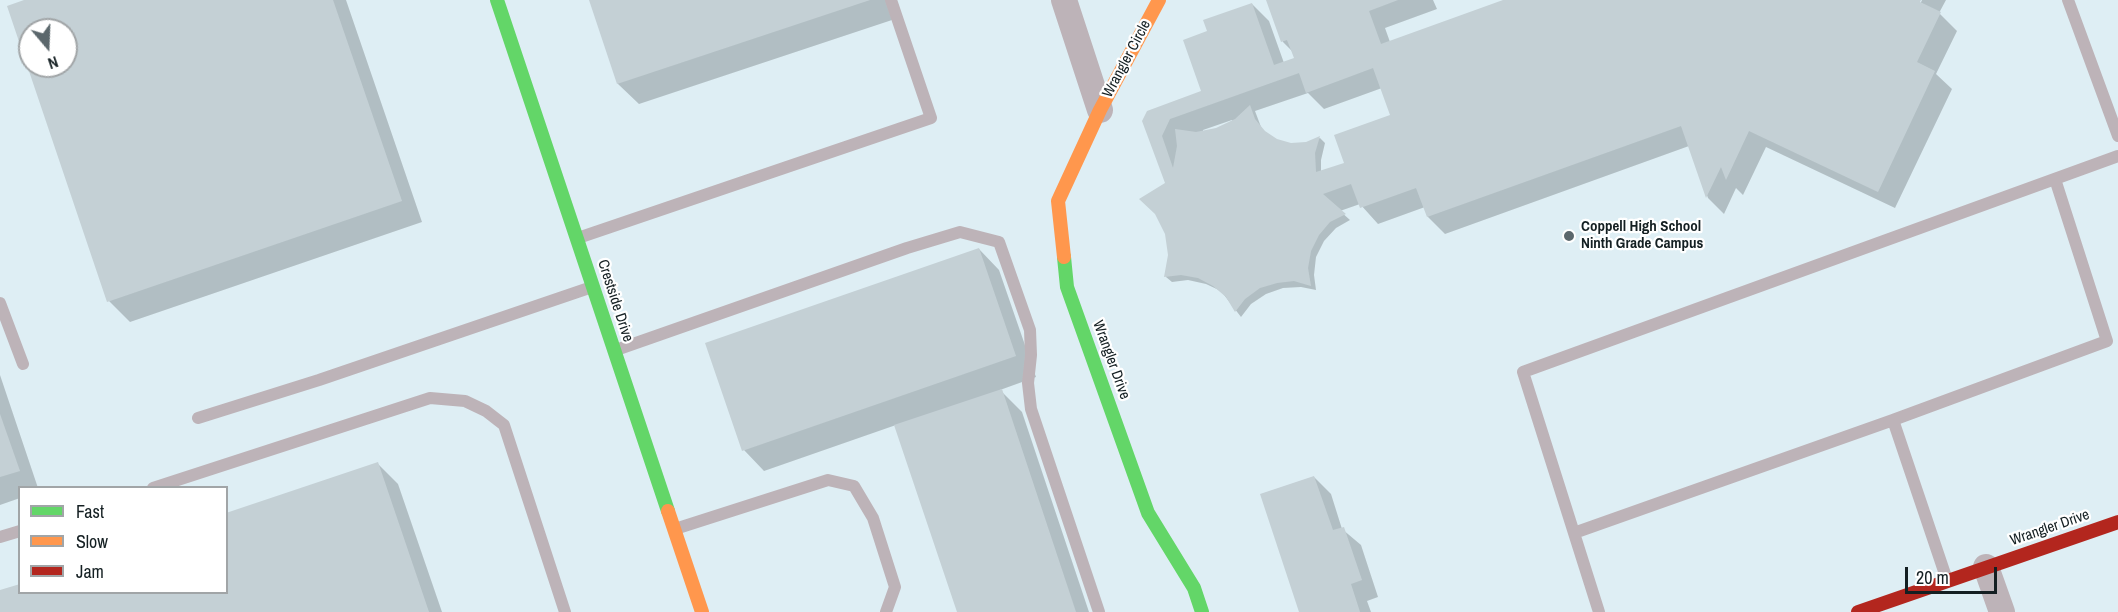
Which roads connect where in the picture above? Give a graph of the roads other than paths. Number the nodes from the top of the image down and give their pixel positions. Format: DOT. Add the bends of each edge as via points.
graph roads {
  1 [pos="497,0"];
  2 [pos="891,0"];
  3 [pos="1064,0"];
  4 [pos="1159,0"];
  5 [pos="2068,0"];
  6 [pos="1100,110"];
  7 [pos="2118,136"];
  8 [pos="2118,156"];
  9 [pos="2055,179"];
  10 [pos="577,238"];
  11 [pos="593,287"];
  12 [pos="0,303"];
  13 [pos="615,351"];
  14 [pos="23,364"];
  15 [pos="198,418"];
  16 [pos="1893,420"];
  17 [pos="159,486"];
  18 [pos="2118,522"];
  19 [pos="674,529"];
  20 [pos="18,532"];
  21 [pos="1574,533"];
  22 [pos="0,537"];
  23 [pos="1986,567"];
  24 [pos="1947,581"];
  25 [pos="565,612"];
  26 [pos="702,612"];
  27 [pos="886,612"];
  28 [pos="1099,612"];
  29 [pos="1202,612"];
  30 [pos="1599,612"];
  31 [pos="1858,612"];
  32 [pos="2002,612"];
  1 -- 10 [label="street, Crestside Drive"];
  2 -- 10 [label="lane" via="931,118"];
  3 -- 6 [label="street, Wrangler Circle"];
  4 -- 6 [label="street, Wrangler Circle"];
  5 -- 7 [label="lane"];
  6 -- 29 [label="street, Wrangler Drive" via="1058,201 1067,287 1148,513 1194,588"];
  8 -- 9 [label="lane"];
  9 -- 16 [label="lane" via="2107,341"];
  9 -- 21 [label="lane" via="1523,372"];
  10 -- 11 [label="street, Crestside Drive"];
  11 -- 13 [label="street, Crestside Drive"];
  11 -- 15 [label="lane"];
  12 -- 14 [label="lane"];
  13 -- 19 [label="street, Crestside Drive"];
  13 -- 28 [label="lane" via="960,232 999,242 1030,330 1031,409"];
  16 -- 21 [label="lane"];
  16 -- 24 [label="lane"];
  17 -- 25 [label="lane" via="430,398 465,401 504,425"];
  18 -- 23 [label="street, Wrangler Drive"];
  19 -- 26 [label="street, Crestside Drive"];
  19 -- 27 [label="lane" via="828,480 854,486 873,518 895,587"];
  20 -- 22 [label="lane"];
  21 -- 30 [label="lane"];
  23 -- 24 [label="street, Wrangler Drive"];
  23 -- 32 [label="street"];
  24 -- 31 [label="street, Wrangler Drive"];
}
